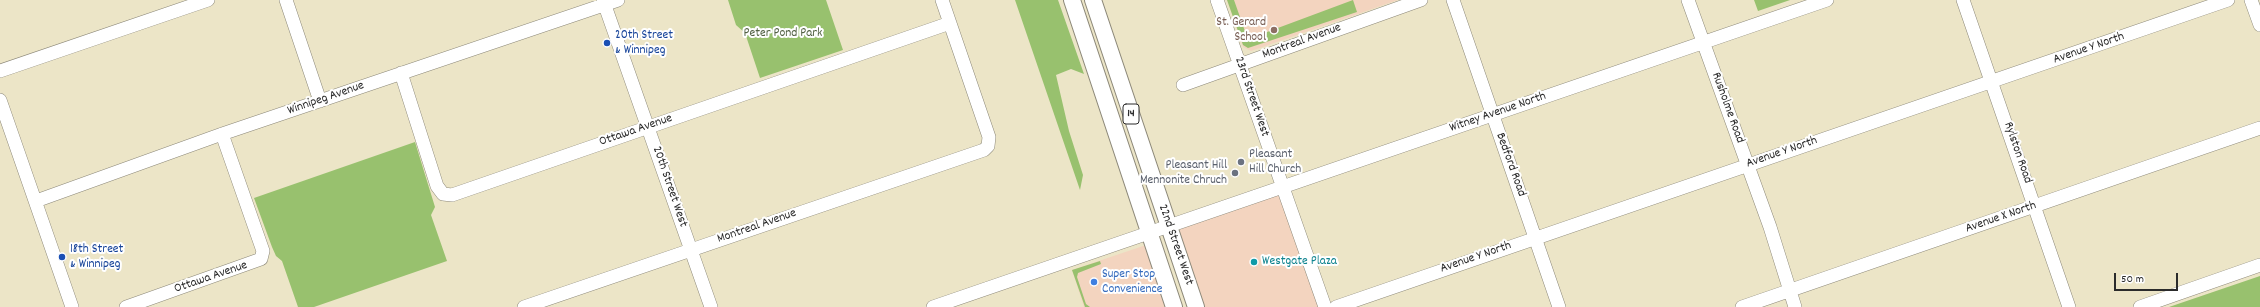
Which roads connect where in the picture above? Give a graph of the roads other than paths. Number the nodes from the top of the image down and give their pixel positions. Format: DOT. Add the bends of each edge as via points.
graph roads {
  1 [pos="208,0"];
  2 [pos="286,0"];
  3 [pos="618,0"];
  4 [pos="942,0"];
  5 [pos="1072,0"];
  6 [pos="1093,0"];
  7 [pos="1217,0"];
  8 [pos="1421,0"];
  9 [pos="1453,0"];
  10 [pos="1688,0"];
  11 [pos="1827,0"];
  12 [pos="1963,0"];
  13 [pos="2228,0"];
  14 [pos="2251,0"];
  15 [pos="604,2"];
  16 [pos="950,23"];
  17 [pos="2260,25"];
  18 [pos="1703,43"];
  19 [pos="1240,65"];
  20 [pos="0,71"];
  21 [pos="401,73"];
  22 [pos="1993,82"];
  23 [pos="1183,84"];
  24 [pos="0,100"];
  25 [pos="320,101"];
  26 [pos="1492,115"];
  27 [pos="647,127"];
  28 [pos="2260,128"];
  29 [pos="222,134"];
  30 [pos="1748,165"];
  31 [pos="1283,187"];
  32 [pos="36,201"];
  33 [pos="2035,207"];
  34 [pos="1169,227"];
  35 [pos="1149,234"];
  36 [pos="1536,237"];
  37 [pos="691,250"];
  38 [pos="2260,265"];
  39 [pos="1790,290"];
  40 [pos="947,305"];
  41 [pos="72,307"];
  42 [pos="126,307"];
  43 [pos="524,307"];
  44 [pos="711,307"];
  45 [pos="933,307"];
  46 [pos="1174,307"];
  47 [pos="1196,307"];
  48 [pos="1325,307"];
  49 [pos="1336,307"];
  50 [pos="1559,307"];
  51 [pos="1742,307"];
  52 [pos="1795,307"];
  53 [pos="2069,307"];
  54 [pos="2140,307"];
  1 -- 20 [label="street"];
  2 -- 25 [label="street"];
  3 -- 15 [label="street, Winnipeg Avenue"];
  4 -- 16 [label="street"];
  5 -- 35 [label="main road, 22nd Street West"];
  6 -- 34 [label="main road, 22nd Street West / 14"];
  7 -- 19 [label="street, 23rd Street West"];
  8 -- 19 [label="street, Montreal Avenue"];
  9 -- 26 [label="street, Bedford Road"];
  10 -- 18 [label="street, Rusholme Road"];
  11 -- 18 [label="street, Witney Avenue North"];
  12 -- 22 [label="street, Rylston Road"];
  13 -- 22 [label="street, Avenue Y North"];
  14 -- 17 [label="street"];
  15 -- 21 [label="street, Winnipeg Avenue"];
  15 -- 27 [label="street, 20th Street West"];
  16 -- 27 [label="street, Ottawa Avenue"];
  16 -- 37 [label="street, Montreal Avenue" via="989,137 988,146 984,150"];
  18 -- 26 [label="street, Witney Avenue North"];
  18 -- 30 [label="street, Rusholme Road"];
  19 -- 23 [label="street, Montreal Avenue"];
  19 -- 31 [label="street, 23rd Street West"];
  21 -- 25 [label="street, Winnipeg Avenue"];
  21 -- 27 [label="street, Ottawa Avenue" via="437,186 443,194 452,195"];
  22 -- 30 [label="street, Avenue Y North"];
  22 -- 33 [label="street, Rylston Road"];
  24 -- 32 [label="street"];
  25 -- 29 [label="street, Winnipeg Avenue"];
  26 -- 31 [label="street, Witney Avenue North"];
  26 -- 36 [label="street, Bedford Road"];
  27 -- 37 [label="street, 20th Street West"];
  28 -- 33 [label="street, Avenue X North"];
  29 -- 32 [label="street, Winnipeg Avenue"];
  29 -- 42 [label="street, Ottawa Avenue" via="263,251 261,259"];
  30 -- 36 [label="street, Avenue Y North"];
  30 -- 39 [label="street, Rusholme Road"];
  31 -- 34 [label="street, Witney Avenue North"];
  31 -- 48 [label="street, 23rd Street West"];
  32 -- 41 [label="street"];
  33 -- 39 [label="street, Avenue X North"];
  33 -- 53 [label="street, Rylston Road"];
  34 -- 35 [label="street, Witney Avenue North"];
  34 -- 47 [label="main road, 22nd Street West / 14"];
  35 -- 40 [label="street, Witney Avenue North"];
  35 -- 46 [label="main road, 22nd Street West"];
  36 -- 49 [label="street, Avenue Y North"];
  36 -- 50 [label="street, Bedford Road"];
  37 -- 43 [label="street, Montreal Avenue"];
  37 -- 44 [label="street, 20th Street West"];
  38 -- 54 [label="street"];
  39 -- 51 [label="street, Avenue X North"];
  39 -- 52 [label="street, Rusholme Road"];
  40 -- 45 [label="street, Witney Avenue North"];
}
